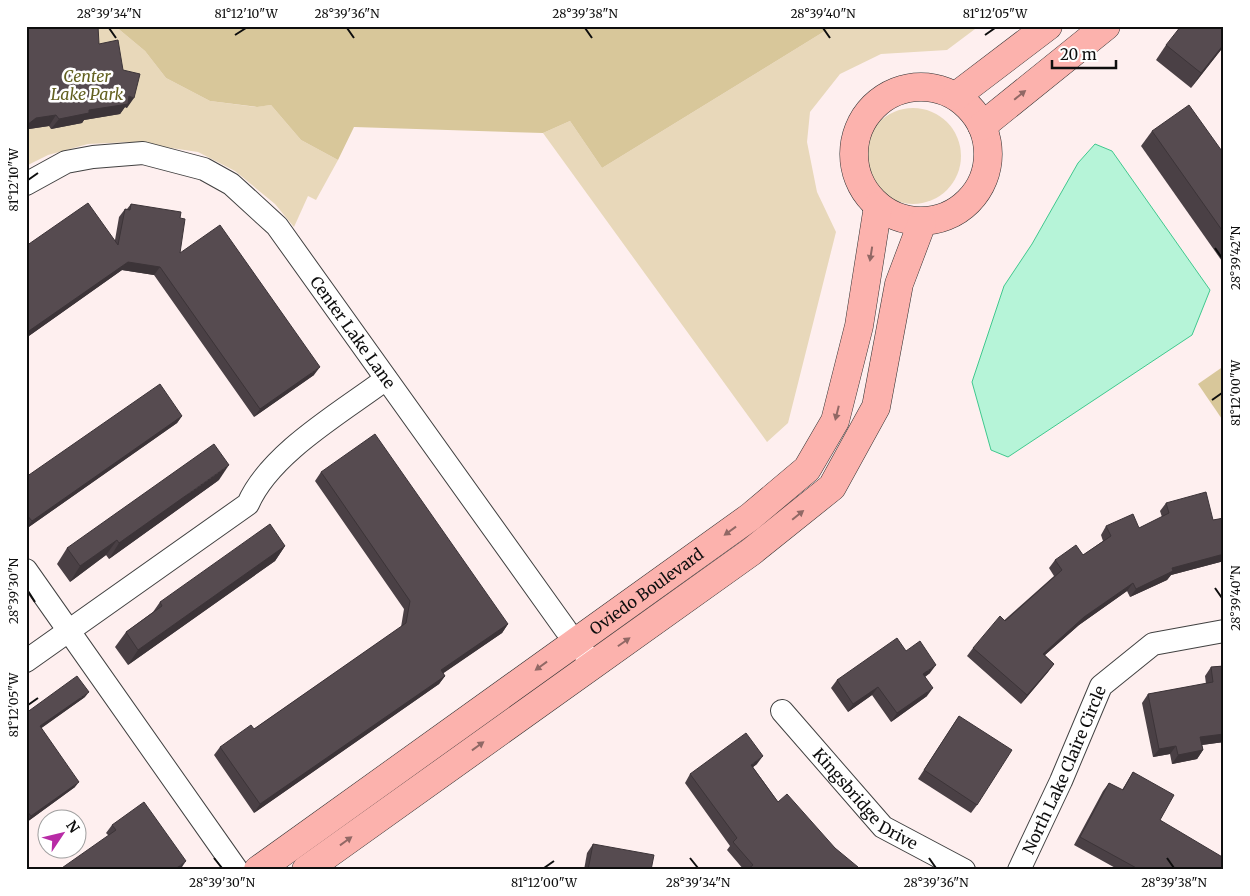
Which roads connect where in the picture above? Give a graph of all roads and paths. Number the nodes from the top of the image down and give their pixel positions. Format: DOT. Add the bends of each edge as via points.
graph roads {
  1 [pos="1048,26"];
  2 [pos="1106,26"];
  3 [pos="956,96"];
  4 [pos="982,126"];
  5 [pos="26,184"];
  6 [pos="878,206"];
  7 [pos="922,223"];
  8 [pos="386,379"];
  9 [pos="26,570"];
  10 [pos="69,631"];
  11 [pos="1224,631"];
  12 [pos="576,641"];
  13 [pos="26,661"];
  14 [pos="593,664"];
  15 [pos="782,711"];
  16 [pos="237,870"];
  17 [pos="258,870"];
  18 [pos="306,870"];
  19 [pos="964,870"];
  20 [pos="1019,870"];
  1 -- 3 [label="street"];
  4 -- 2 [label="street, one-way"];
  3 -- 4 [label="street"];
  3 -- 6 [label="street" via="934,87 906,87 880,99 862,121 853,148 856,176"];
  4 -- 7 [label="street" via="989,146 986,175 972,200 950,216"];
  5 -- 8 [label="street, Center Lake Lane" via="66,162 101,156 143,153 204,169 231,184 277,226"];
  6 -- 7 [label="street" via="894,217"];
  6 -- 12 [label="street, Oviedo Boulevard, one-way" via="859,326 835,421 807,469 750,517"];
  14 -- 7 [label="street, Oviedo Boulevard, one-way" via="751,552 832,487 876,407 899,284"];
  8 -- 10 [label="street" via="281,460 255,489 248,504"];
  8 -- 12 [label="street, Center Lake Lane"];
  9 -- 10 [label="street"];
  10 -- 13 [label="street"];
  10 -- 16 [label="street"];
  11 -- 20 [label="street, North Lake Claire Circle" via="1153,644 1101,686"];
  12 -- 14 [label="street, Center Lake Lane"];
  12 -- 17 [label="street, Oviedo Boulevard, one-way"];
  18 -- 14 [label="street, Oviedo Boulevard, one-way"];
  15 -- 19 [label="street, Kingsbridge Drive" via="883,828"];
}
